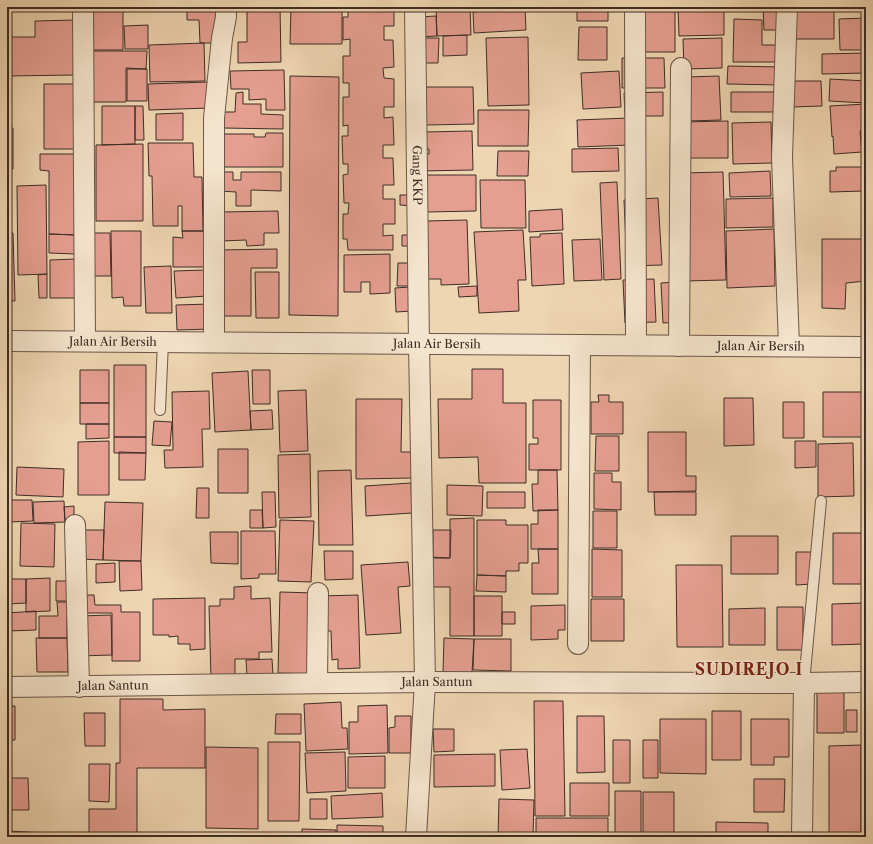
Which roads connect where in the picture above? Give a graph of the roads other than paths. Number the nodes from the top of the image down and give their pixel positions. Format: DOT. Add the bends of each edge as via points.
graph roads {
  1 [pos="83,7"];
  2 [pos="226,7"];
  3 [pos="415,7"];
  4 [pos="635,7"];
  5 [pos="787,7"];
  6 [pos="681,68"];
  7 [pos="7,341"];
  8 [pos="85,341"];
  9 [pos="162,342"];
  10 [pos="214,342"];
  11 [pos="419,344"];
  12 [pos="580,345"];
  13 [pos="636,345"];
  14 [pos="679,346"];
  15 [pos="789,346"];
  16 [pos="866,347"];
  17 [pos="160,410"];
  18 [pos="821,501"];
  19 [pos="75,525"];
  20 [pos="318,593"];
  21 [pos="578,644"];
  22 [pos="425,682"];
  23 [pos="866,682"];
  24 [pos="317,683"];
  25 [pos="804,683"];
  26 [pos="7,687"];
  27 [pos="79,687"];
  28 [pos="416,837"];
  29 [pos="802,837"];
  1 -- 8 [label="street"];
  2 -- 10 [label="street" via="214,118"];
  3 -- 11 [label="street, Gang KKP"];
  4 -- 13 [label="street"];
  5 -- 15 [label="street" via="782,158"];
  6 -- 14 [label="street"];
  7 -- 8 [label="street, Jalan Air Bersih"];
  8 -- 9 [label="street, Jalan Air Bersih"];
  9 -- 10 [label="street, Jalan Air Bersih"];
  9 -- 17 [label="lane"];
  10 -- 11 [label="street, Jalan Air Bersih"];
  11 -- 12 [label="street, Jalan Air Bersih"];
  11 -- 22 [label="street, Gang KKP"];
  12 -- 13 [label="street, Jalan Air Bersih"];
  12 -- 21 [label="street"];
  13 -- 14 [label="street, Jalan Air Bersih"];
  14 -- 15 [label="street, Jalan Air Bersih"];
  15 -- 16 [label="street, Jalan Air Bersih"];
  18 -- 25 [label="lane"];
  19 -- 27 [label="street"];
  20 -- 24 [label="street"];
  22 -- 24 [label="street, Jalan Santun"];
  22 -- 25 [label="street, Jalan Santun"];
  22 -- 28 [label="street, Gang KKP"];
  23 -- 25 [label="street, Jalan Santun"];
  24 -- 27 [label="street, Jalan Santun"];
  25 -- 29 [label="street"];
  26 -- 27 [label="street, Jalan Santun"];
}
